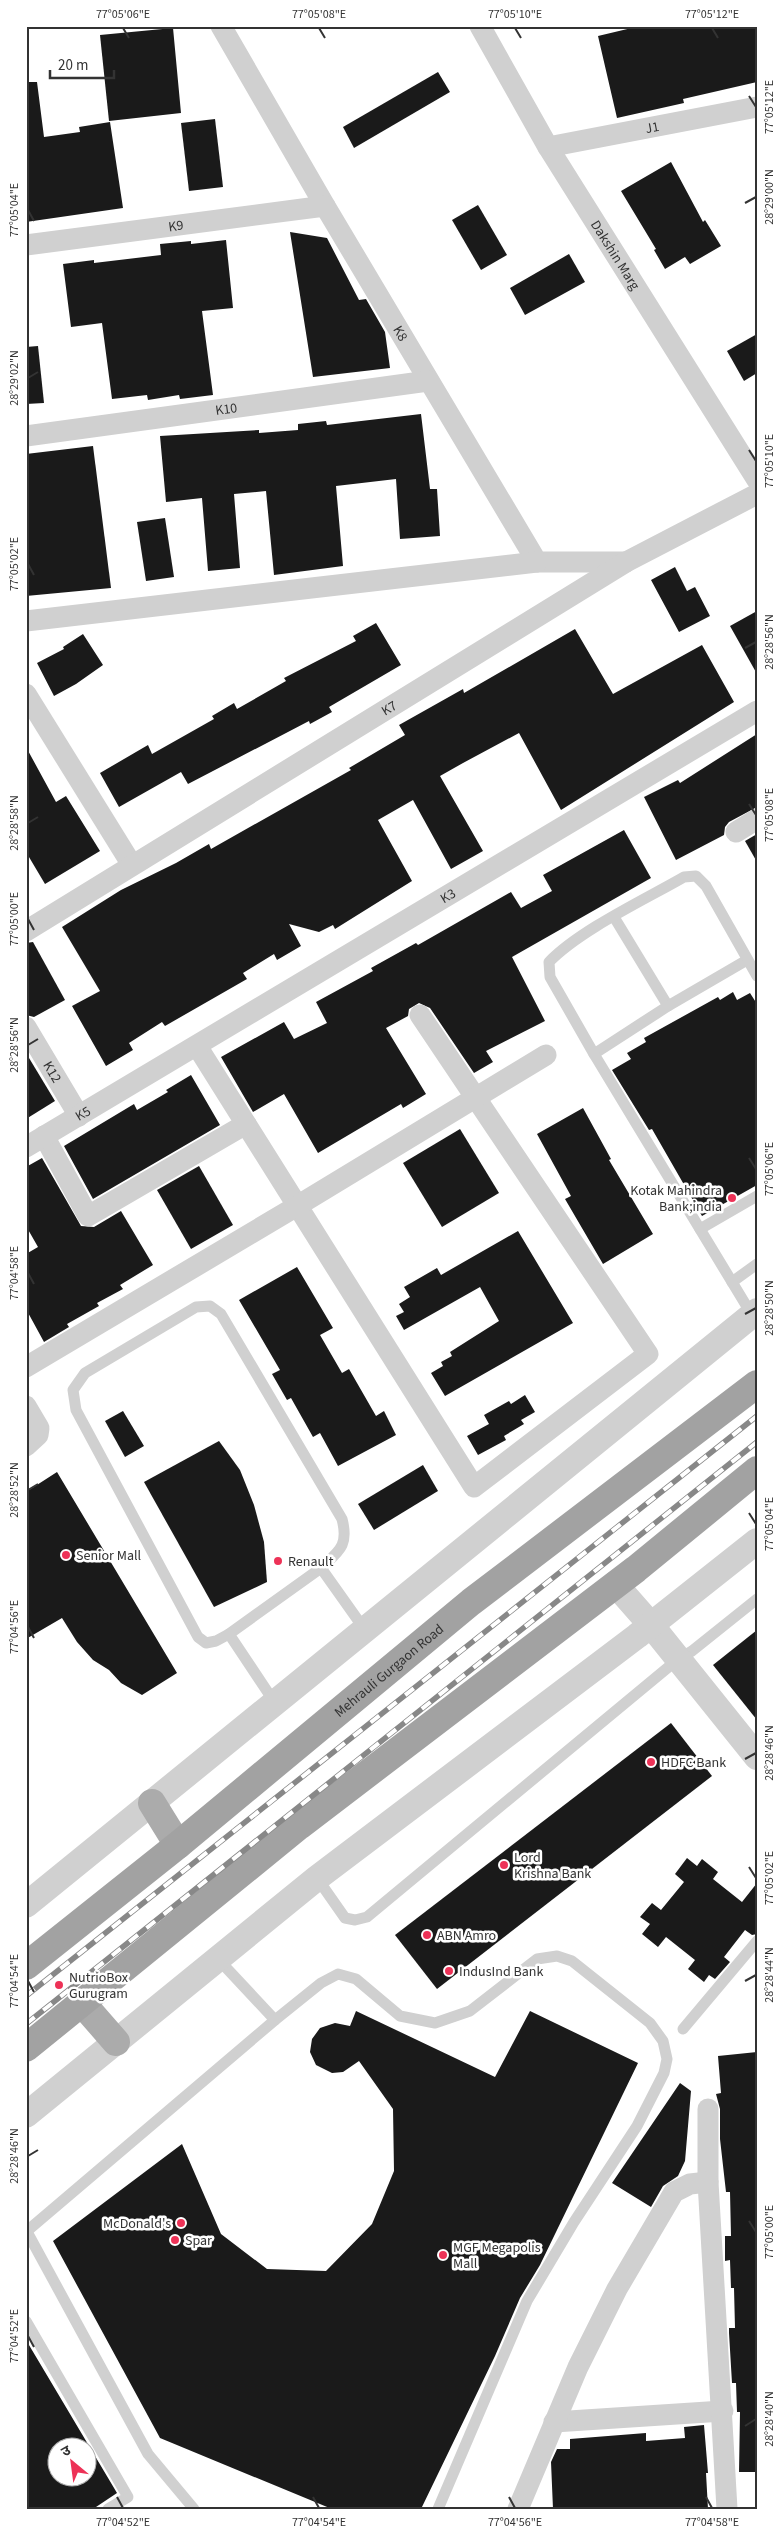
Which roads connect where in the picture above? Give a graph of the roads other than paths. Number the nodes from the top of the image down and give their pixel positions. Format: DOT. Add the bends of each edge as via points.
graph roads {
  1 [pos="221,26"];
  2 [pos="480,26"];
  3 [pos="757,107"];
  4 [pos="548,147"];
  5 [pos="324,206"];
  6 [pos="26,245"];
  7 [pos="428,381"];
  8 [pos="26,436"];
  9 [pos="757,480"];
  10 [pos="757,494"];
  11 [pos="537,562"];
  12 [pos="626,562"];
  13 [pos="26,621"];
  14 [pos="26,694"];
  15 [pos="757,711"];
  16 [pos="757,819"];
  17 [pos="736,832"];
  18 [pos="132,865"];
  19 [pos="614,917"];
  20 [pos="26,931"];
  21 [pos="748,960"];
  22 [pos="757,976"];
  23 [pos="668,1006"];
  24 [pos="420,1015"];
  25 [pos="26,1027"];
  26 [pos="197,1046"];
  27 [pos="594,1054"];
  28 [pos="546,1055"];
  29 [pos="140,1080"];
  30 [pos="476,1098"];
  31 [pos="79,1116"];
  32 [pos="246,1124"];
  33 [pos="35,1142"];
  34 [pos="757,1196"];
  35 [pos="298,1206"];
  36 [pos="700,1229"];
  37 [pos="757,1264"];
  38 [pos="732,1282"];
  39 [pos="754,1313"];
  40 [pos="26,1367"];
  41 [pos="757,1384"];
  42 [pos="26,1406"];
  43 [pos="26,1446"];
  44 [pos="757,1470"];
  45 [pos="757,1541"];
  46 [pos="321,1568"];
  47 [pos="615,1584"];
  48 [pos="757,1598"];
  49 [pos="651,1625"];
  50 [pos="365,1630"];
  51 [pos="229,1634"];
  52 [pos="677,1660"];
  53 [pos="275,1703"];
  54 [pos="757,1757"];
  55 [pos="152,1803"];
  56 [pos="178,1845"];
  57 [pos="317,1878"];
  58 [pos="26,1905"];
  59 [pos="757,1941"];
  60 [pos="218,1959"];
  61 [pos="26,1966"];
  62 [pos="82,2003"];
  63 [pos="276,2020"];
  64 [pos="683,2029"];
  65 [pos="116,2042"];
  66 [pos="26,2048"];
  67 [pos="708,2109"];
  68 [pos="26,2115"];
  69 [pos="708,2182"];
  70 [pos="26,2231"];
  71 [pos="26,2321"];
  72 [pos="723,2411"];
  73 [pos="554,2422"];
  74 [pos="108,2509"];
  75 [pos="194,2509"];
  76 [pos="438,2509"];
  77 [pos="518,2509"];
  78 [pos="727,2509"];
  1 -- 5 [label="street, K8"];
  2 -- 4 [label="street, Dakshin Marg"];
  3 -- 4 [label="street, J1"];
  4 -- 9 [label="street, Dakshin Marg"];
  5 -- 6 [label="street, K9"];
  5 -- 7 [label="street, K8"];
  7 -- 8 [label="street, K10"];
  7 -- 11 [label="street, K8"];
  10 -- 12 [label="street, K7"];
  11 -- 12 [label="street"];
  11 -- 13 [label="street"];
  12 -- 18 [label="street, K7"];
  14 -- 18 [label="street"];
  15 -- 26 [label="street, K3"];
  16 -- 17 [label="street"];
  18 -- 20 [label="street, K7"];
  19 -- 21 [label="lane" via="684,877 696,876 706,886"];
  19 -- 23 [label="lane"];
  19 -- 27 [label="lane" via="559,952 549,962 550,977"];
  21 -- 22 [label="lane"];
  21 -- 23 [label="lane"];
  23 -- 27 [label="lane"];
  24 -- 30 [label="street"];
  25 -- 31 [label="street, K12"];
  26 -- 29 [label="street, K3"];
  26 -- 32 [label="street"];
  27 -- 36 [label="lane"];
  28 -- 30 [label="street"];
  29 -- 31 [label="street, K5"];
  30 -- 35 [label="street"];
  30 -- 35 [label="street" via="648,1354 474,1487"];
  31 -- 33 [label="street, K5"];
  32 -- 33 [label="street" via="88,1216"];
  32 -- 35 [label="street"];
  34 -- 36 [label="lane"];
  35 -- 40 [label="street"];
  36 -- 38 [label="lane"];
  37 -- 38 [label="lane"];
  38 -- 39 [label="lane"];
  39 -- 50 [label="street"];
  41 -- 56 [label="highway, Mehrauli Gurgaon Road" via="470,1602"];
  42 -- 43 [label="street" via="39,1428 38,1435"];
  44 -- 47 [label="highway"];
  45 -- 49 [label="street"];
  46 -- 50 [label="lane"];
  46 -- 51 [label="lane"];
  46 -- 51 [label="lane" via="342,1548 346,1534 342,1519 222,1314 210,1306 196,1307 85,1373 73,1390 76,1410 198,1637 206,1642"];
  47 -- 49 [label="street"];
  47 -- 62 [label="highway" via="306,1820"];
  48 -- 52 [label="lane"];
  49 -- 52 [label="street"];
  49 -- 57 [label="street"];
  50 -- 53 [label="street"];
  51 -- 53 [label="lane"];
  52 -- 54 [label="street"];
  52 -- 57 [label="lane" via="367,1917 345,1918"];
  53 -- 55 [label="street"];
  55 -- 56 [label="main road"];
  55 -- 58 [label="street"];
  56 -- 61 [label="highway, Mehrauli Gurgaon Road"];
  57 -- 60 [label="street"];
  59 -- 64 [label="lane"];
  60 -- 63 [label="lane"];
  60 -- 65 [label="street"];
  62 -- 65 [label="main road"];
  62 -- 66 [label="highway"];
  63 -- 70 [label="lane"];
  63 -- 76 [label="lane" via="321,1983 338,1974 356,1979 400,2016 435,2023 470,2011 538,1959 557,1956 572,1961 635,2010 663,2041 667,2059 664,2073 637,2126 527,2301"];
  65 -- 68 [label="street"];
  67 -- 69 [label="street"];
  69 -- 72 [label="street"];
  69 -- 73 [label="street" via="690,2184 674,2192 617,2289"];
  70 -- 75 [label="lane" via="148,2454"];
  71 -- 74 [label="lane" via="128,2497"];
  72 -- 73 [label="street"];
  72 -- 78 [label="street"];
  73 -- 77 [label="street"];
}
